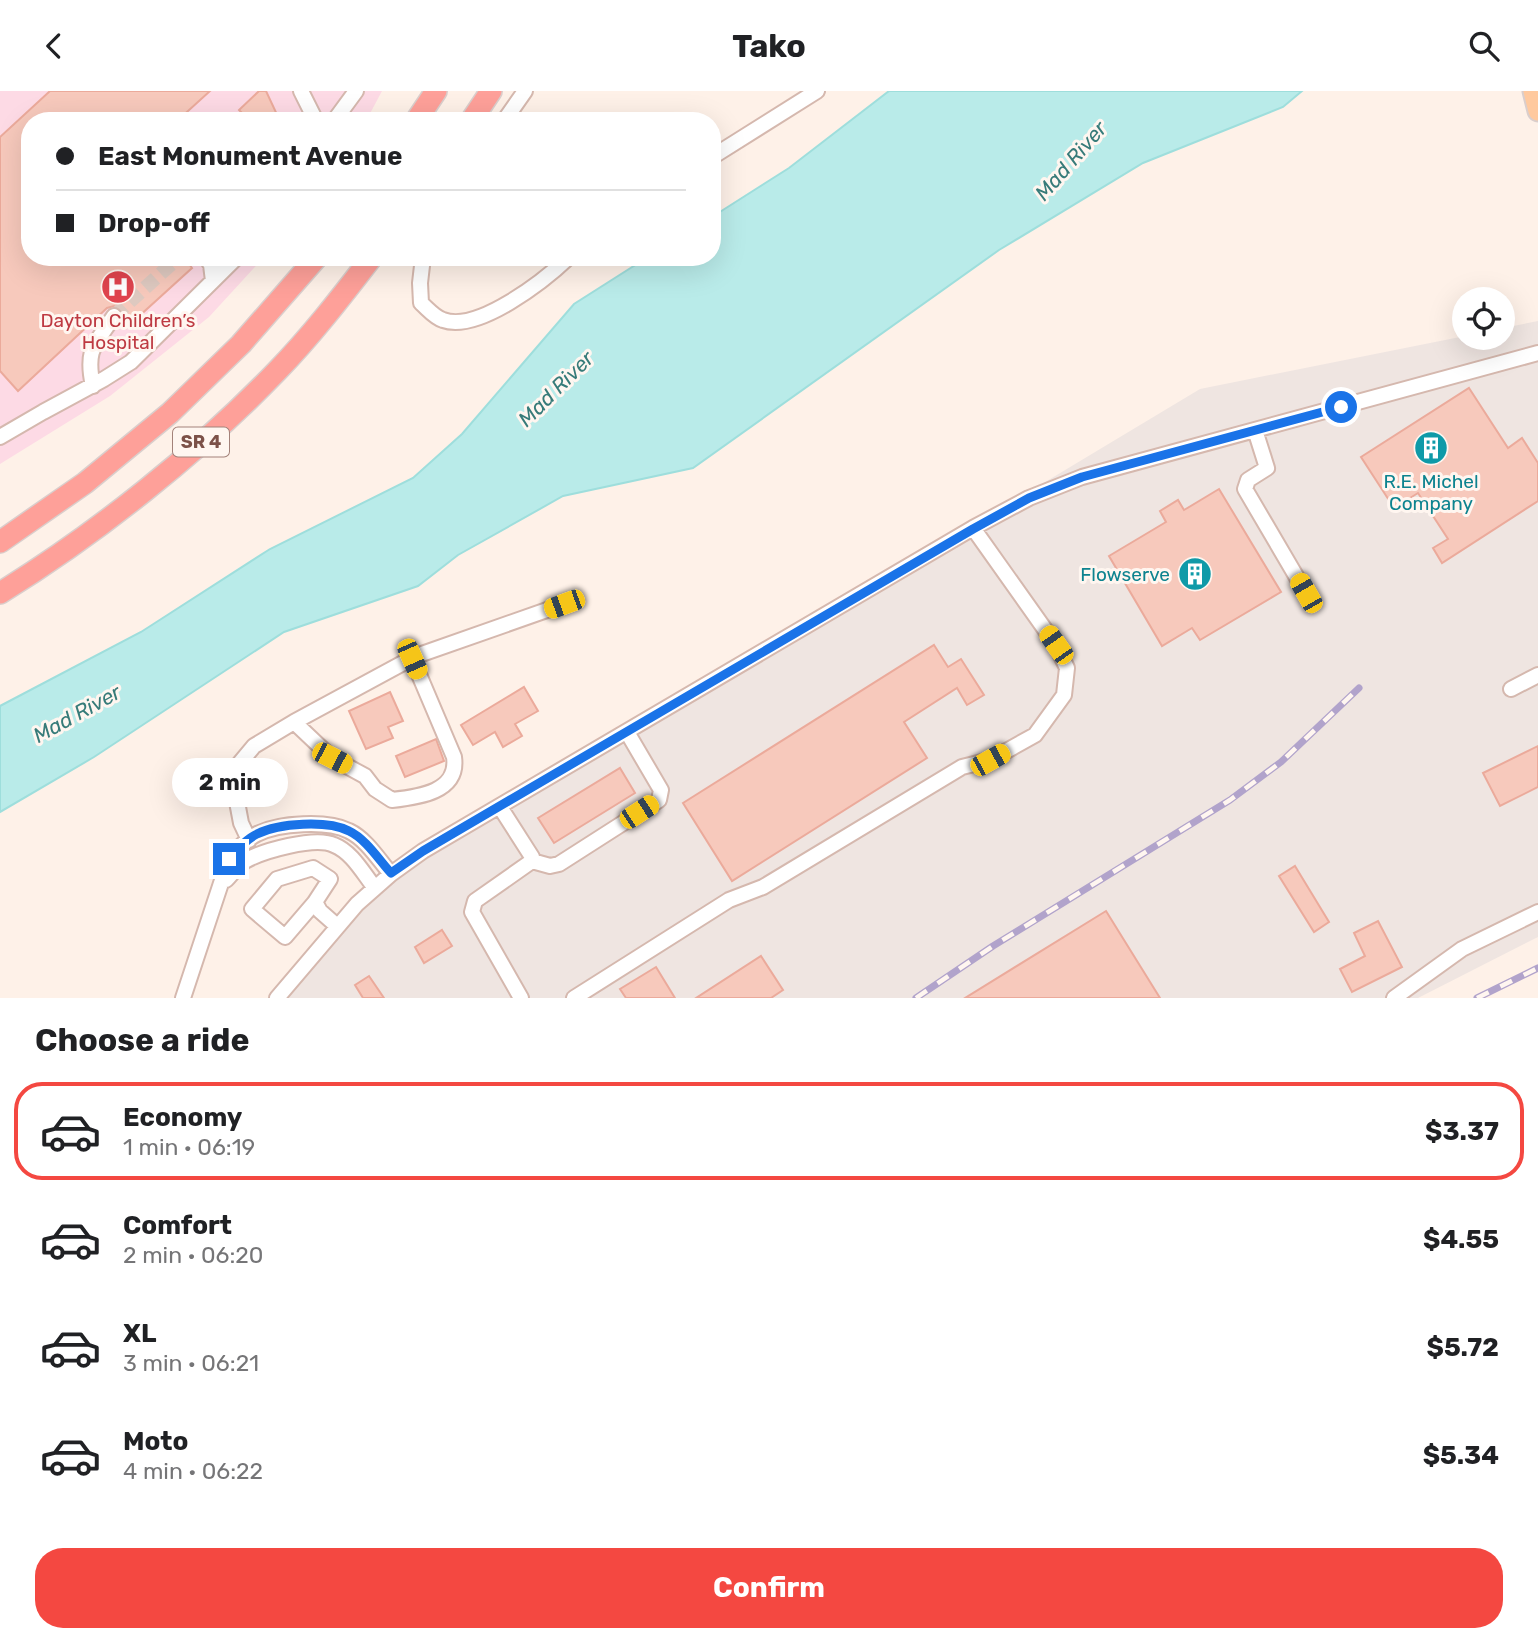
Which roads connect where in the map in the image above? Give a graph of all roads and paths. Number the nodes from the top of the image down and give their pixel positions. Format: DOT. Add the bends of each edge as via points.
graph roads {
  1 [pos="356,91"];
  2 [pos="436,91"];
  3 [pos="491,91"];
  4 [pos="525,91"];
  5 [pos="817,91"];
  6 [pos="1533,91"];
  7 [pos="307,94"];
  8 [pos="1538,111"];
  9 [pos="313,112"];
  10 [pos="341,112"];
  11 [pos="422,112"];
  12 [pos="477,112"];
  13 [pos="510,112"];
  14 [pos="721,151"];
  15 [pos="211,266"];
  16 [pos="228,266"];
  17 [pos="309,266"];
  18 [pos="365,266"];
  19 [pos="423,266"];
  20 [pos="558,266"];
  21 [pos="213,281"];
  22 [pos="114,316"];
  23 [pos="1538,353"];
  24 [pos="93,386"];
  25 [pos="1255,430"];
  26 [pos="0,437"];
  27 [pos="973,529"];
  28 [pos="0,542"];
  29 [pos="0,593"];
  30 [pos="1306,593"];
  31 [pos="564,604"];
  32 [pos="412,659"];
  33 [pos="1538,675"];
  34 [pos="1511,689"];
  35 [pos="294,722"];
  36 [pos="627,732"];
  37 [pos="500,807"];
  38 [pos="249,839"];
  39 [pos="532,861"];
  40 [pos="391,873"];
  41 [pos="222,884"];
  42 [pos="374,888"];
  43 [pos="315,902"];
  44 [pos="1538,912"];
  45 [pos="337,926"];
  46 [pos="183,998"];
  47 [pos="277,998"];
  48 [pos="521,998"];
  49 [pos="574,998"];
  50 [pos="1394,998"];
  1 -- 10 [label="street"];
  2 -- 11 [label="highway"];
  3 -- 12 [label="highway"];
  4 -- 13 [label="street"];
  5 -- 14 [label="street"];
  6 -- 8 [label="main road"];
  7 -- 9 [label="street"];
  15 -- 21 [label="street"];
  16 -- 21 [label="street"];
  17 -- 28 [label="highway, SR 4" via="170,413 85,483"];
  18 -- 29 [label="highway, SR 4" via="277,371 204,439 114,515"];
  19 -- 20 [label="street" via="421,303 434,315 453,322 509,303"];
  21 -- 24 [label="street" via="131,362"];
  22 -- 24 [label="street" via="89,353"];
  23 -- 25 [label="street"];
  24 -- 26 [label="street"];
  25 -- 27 [label="street" via="1082,477 1029,498"];
  25 -- 30 [label="street" via="1267,468 1248,479 1245,489"];
  27 -- 36 [label="street"];
  27 -- 49 [label="street" via="1056,645 1067,668 1064,695 1035,736 990,760 962,767 763,887 729,900"];
  31 -- 32 [label="street"];
  32 -- 35 [label="street"];
  32 -- 35 [label="street" via="456,770 451,780 424,796 392,800 365,776 332,758"];
  33 -- 34 [label="street"];
  35 -- 38 [label="street" via="254,746 239,764 235,794"];
  36 -- 37 [label="street"];
  36 -- 39 [label="street" via="661,790 659,800 559,863 550,866"];
  37 -- 39 [label="street"];
  37 -- 40 [label="street"];
  38 -- 40 [label="street" via="298,825 349,831"];
  38 -- 41 [label="street" via="229,859"];
  39 -- 48 [label="street" via="472,907"];
  40 -- 42 [label="street"];
  41 -- 42 [label="street" via="241,863 257,854 308,843 333,843 350,855"];
  41 -- 46 [label="street"];
  42 -- 45 [label="street"];
  43 -- 43 [label="street" via="330,879 313,868 277,879 252,909 285,937"];
  43 -- 45 [label="street"];
  44 -- 50 [label="street" via="1462,949"];
  45 -- 47 [label="street"];
}
